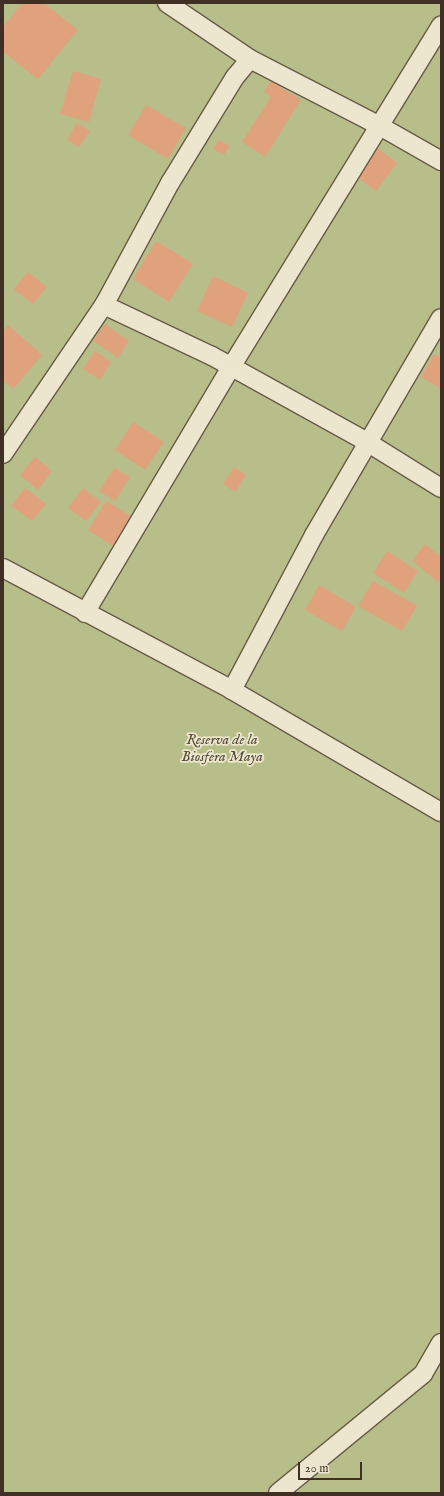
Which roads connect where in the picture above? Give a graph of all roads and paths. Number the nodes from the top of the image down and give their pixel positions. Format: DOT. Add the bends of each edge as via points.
graph roads {
  1 [pos="167,3"];
  2 [pos="441,25"];
  3 [pos="250,59"];
  4 [pos="378,125"];
  5 [pos="441,161"];
  6 [pos="104,305"];
  7 [pos="441,318"];
  8 [pos="231,366"];
  9 [pos="367,442"];
  10 [pos="3,454"];
  11 [pos="441,488"];
  12 [pos="3,568"];
  13 [pos="85,613"];
  14 [pos="232,690"];
  15 [pos="441,812"];
  16 [pos="441,1343"];
  17 [pos="435,1361"];
  18 [pos="278,1493"];
  1 -- 3 [label="street"];
  2 -- 4 [label="street"];
  3 -- 4 [label="street"];
  3 -- 6 [label="street" via="235,77 170,183"];
  4 -- 5 [label="street"];
  4 -- 8 [label="street"];
  6 -- 8 [label="street"];
  6 -- 10 [label="street"];
  7 -- 9 [label="street"];
  8 -- 9 [label="street"];
  8 -- 13 [label="street"];
  9 -- 11 [label="street"];
  9 -- 14 [label="street"];
  12 -- 13 [label="street"];
  13 -- 14 [label="street"];
  14 -- 15 [label="street"];
  16 -- 17 [label="street"];
  17 -- 18 [label="street" via="423,1374"];
}
